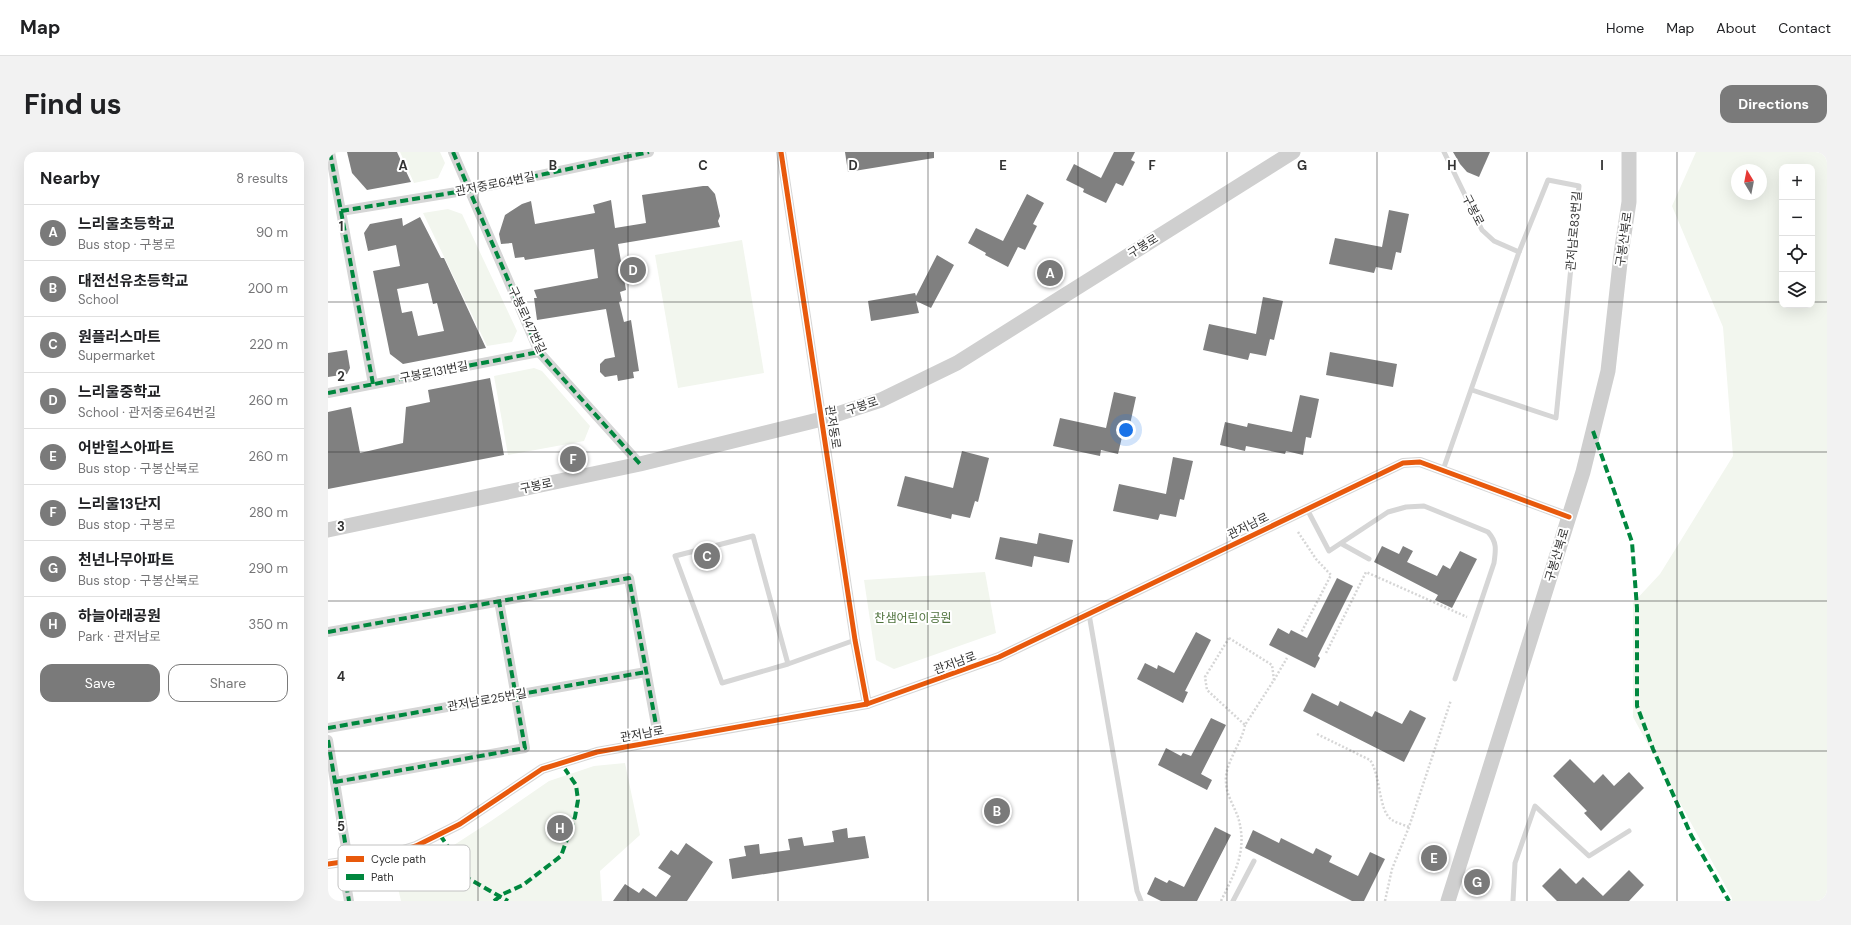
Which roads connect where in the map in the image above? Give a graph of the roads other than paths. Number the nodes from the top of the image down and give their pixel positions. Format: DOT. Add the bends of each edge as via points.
graph roads {
  1 [pos="330,152"];
  2 [pos="453,152"];
  3 [pos="649,152"];
  4 [pos="782,152"];
  5 [pos="1293,152"];
  6 [pos="1444,152"];
  7 [pos="1629,152"];
  8 [pos="469,190"];
  9 [pos="341,211"];
  10 [pos="1519,252"];
  11 [pos="540,352"];
  12 [pos="373,384"];
  13 [pos="1472,390"];
  14 [pos="328,393"];
  15 [pos="822,418"];
  16 [pos="640,464"];
  17 [pos="1443,470"];
  18 [pos="1307,509"];
  19 [pos="1569,517"];
  20 [pos="328,530"];
  21 [pos="1342,544"];
  22 [pos="1369,560"];
  23 [pos="499,601"];
  24 [pos="1089,614"];
  25 [pos="328,632"];
  26 [pos="855,640"];
  27 [pos="788,664"];
  28 [pos="646,672"];
  29 [pos="1455,679"];
  30 [pos="515,695"];
  31 [pos="867,704"];
  32 [pos="328,728"];
  33 [pos="328,740"];
  34 [pos="659,741"];
  35 [pos="333,786"];
  36 [pos="1629,831"];
  37 [pos="342,845"];
  38 [pos="418,845"];
  39 [pos="1254,861"];
  40 [pos="338,862"];
  41 [pos="328,864"];
  42 [pos="348,891"];
  43 [pos="349,901"];
  44 [pos="1141,901"];
  45 [pos="1233,901"];
  46 [pos="1448,901"];
  47 [pos="1513,901"];
  1 -- 9 [label="street"];
  2 -- 8 [label="street, 구봉로147번길"];
  3 -- 8 [label="street, 관저중로64번길"];
  4 -- 15 [label="street, 관저동로"];
  5 -- 15 [label="main road, 구봉로" via="957,363 881,400"];
  6 -- 10 [label="lane, 구봉로" via="1482,230 1494,242"];
  7 -- 19 [label="main road, 구봉산북로" via="1629,202 1608,371"];
  8 -- 9 [label="street, 관저중로64번길"];
  8 -- 11 [label="street, 구봉로147번길"];
  9 -- 12 [label="street"];
  10 -- 13 [label="lane, 관저남로83번길"];
  10 -- 13 [label="lane, 관저남로83번길" via="1548,180 1580,186 1556,418"];
  11 -- 12 [label="street, 구봉로131번길"];
  11 -- 16 [label="street, 구봉로147번길"];
  12 -- 14 [label="street, 구봉로131번길"];
  13 -- 17 [label="lane, 관저남로83번길"];
  15 -- 16 [label="main road, 구봉로"];
  15 -- 26 [label="street, 관저동로"];
  16 -- 20 [label="main road, 구봉로"];
  17 -- 18 [label="street, 관저남로" via="1420,462 1403,463"];
  17 -- 19 [label="street, 관저남로"];
  18 -- 21 [label="lane" via="1329,551"];
  18 -- 24 [label="street, 관저남로"];
  19 -- 46 [label="main road, 구봉산북로"];
  21 -- 22 [label="lane"];
  21 -- 29 [label="lane" via="1388,512 1415,506 1424,506 1488,532 1495,540 1494,563"];
  23 -- 25 [label="street"];
  23 -- 28 [label="street" via="629,578"];
  23 -- 30 [label="street"];
  24 -- 31 [label="street, 관저남로" via="999,657"];
  24 -- 44 [label="lane"];
  26 -- 27 [label="lane"];
  26 -- 31 [label="street, 관저동로"];
  27 -- 27 [label="lane" via="722,684 674,556 753,536"];
  28 -- 30 [label="street, 관저남로25번길"];
  28 -- 34 [label="street"];
  30 -- 32 [label="street, 관저남로25번길"];
  30 -- 35 [label="street" via="525,748"];
  31 -- 34 [label="street, 관저남로"];
  33 -- 35 [label="street"];
  34 -- 38 [label="street, 관저남로" via="597,752 542,769 440,835"];
  35 -- 37 [label="street"];
  36 -- 47 [label="lane" via="1589,856 1534,806 1516,864"];
  39 -- 45 [label="lane"];
  40 -- 41 [label="street, 관저남로"];
  42 -- 43 [label="street"];
}
